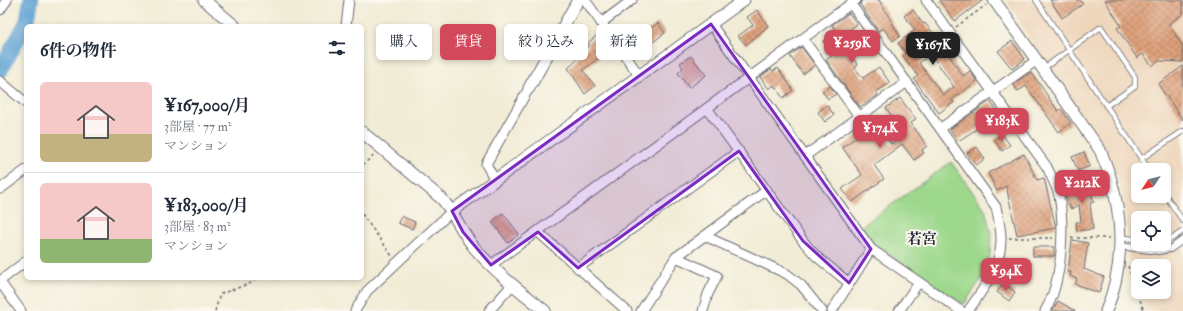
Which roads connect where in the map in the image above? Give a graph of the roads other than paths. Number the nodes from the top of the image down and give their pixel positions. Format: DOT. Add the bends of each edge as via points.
graph roads {
  1 [pos="7,0"];
  2 [pos="204,0"];
  3 [pos="349,0"];
  4 [pos="578,0"];
  5 [pos="585,0"];
  6 [pos="632,0"];
  7 [pos="744,0"];
  8 [pos="926,0"];
  9 [pos="1036,0"];
  10 [pos="854,2"];
  11 [pos="990,2"];
  12 [pos="0,10"];
  13 [pos="602,22"];
  14 [pos="233,24"];
  15 [pos="346,24"];
  16 [pos="711,24"];
  17 [pos="803,39"];
  18 [pos="1068,50"];
  19 [pos="1040,64"];
  20 [pos="639,75"];
  21 [pos="750,78"];
  22 [pos="0,82"];
  23 [pos="907,82"];
  24 [pos="529,88"];
  25 [pos="992,90"];
  26 [pos="24,101"];
  27 [pos="1106,106"];
  28 [pos="707,108"];
  29 [pos="859,116"];
  30 [pos="941,128"];
  31 [pos="1183,131"];
  32 [pos="364,134"];
  33 [pos="738,151"];
  34 [pos="805,156"];
  35 [pos="1141,159"];
  36 [pos="1144,163"];
  37 [pos="24,171"];
  38 [pos="496,180"];
  39 [pos="0,189"];
  40 [pos="767,190"];
  41 [pos="1171,203"];
  42 [pos="452,211"];
  43 [pos="1183,221"];
  44 [pos="1183,231"];
  45 [pos="538,232"];
  46 [pos="705,236"];
  47 [pos="1171,238"];
  48 [pos="1131,240"];
  49 [pos="1183,240"];
  50 [pos="1120,242"];
  51 [pos="871,249"];
  52 [pos="676,257"];
  53 [pos="24,263"];
  54 [pos="491,264"];
  55 [pos="578,268"];
  56 [pos="0,281"];
  57 [pos="919,282"];
  58 [pos="848,283"];
  59 [pos="513,284"];
  60 [pos="21,311"];
  61 [pos="354,311"];
  62 [pos="489,311"];
  63 [pos="545,311"];
  64 [pos="627,311"];
  65 [pos="641,311"];
  66 [pos="703,311"];
  67 [pos="822,311"];
  68 [pos="832,311"];
  69 [pos="899,311"];
  70 [pos="961,311"];
  71 [pos="968,311"];
  72 [pos="1045,311"];
  73 [pos="1106,311"];
  1 -- 12 [label="street"];
  2 -- 14 [label="street"];
  3 -- 15 [label="street"];
  4 -- 24 [label="street"];
  5 -- 13 [label="street"];
  6 -- 13 [label="street"];
  7 -- 16 [label="street"];
  8 -- 25 [label="street"];
  9 -- 18 [label="lane"];
  10 -- 17 [label="street"];
  10 -- 23 [label="street"];
  11 -- 19 [label="street"];
  13 -- 20 [label="street"];
  16 -- 20 [label="street"];
  16 -- 21 [label="street"];
  17 -- 21 [label="street"];
  17 -- 29 [label="street"];
  18 -- 19 [label="lane"];
  18 -- 27 [label="lane"];
  18 -- 27 [label="lane" via="1101,27 1135,77 1134,86"];
  19 -- 25 [label="street"];
  19 -- 50 [label="street" via="1100,150 1108,168 1117,202"];
  20 -- 38 [label="street"];
  21 -- 28 [label="street"];
  21 -- 34 [label="street"];
  22 -- 26 [label="street"];
  23 -- 29 [label="street"];
  23 -- 30 [label="street"];
  24 -- 38 [label="street" via="486,164"];
  25 -- 30 [label="street"];
  25 -- 72 [label="street" via="1047,168 1059,195 1060,265 1056,286"];
  27 -- 35 [label="lane"];
  28 -- 33 [label="street"];
  28 -- 45 [label="street"];
  29 -- 34 [label="street"];
  30 -- 71 [label="street" via="996,207 1001,238 992,275"];
  31 -- 35 [label="lane"];
  32 -- 42 [label="street" via="442,199"];
  33 -- 40 [label="street"];
  33 -- 55 [label="street"];
  34 -- 51 [label="street"];
  35 -- 36 [label="lane"];
  37 -- 39 [label="street"];
  38 -- 42 [label="street"];
  40 -- 46 [label="street"];
  40 -- 58 [label="street" via="816,256"];
  41 -- 43 [label="lane"];
  42 -- 54 [label="street" via="474,247"];
  42 -- 61 [label="street" via="366,291"];
  44 -- 47 [label="lane"];
  45 -- 54 [label="street"];
  45 -- 55 [label="street"];
  46 -- 52 [label="street"];
  46 -- 67 [label="street" via="787,274 801,285"];
  48 -- 50 [label="lane"];
  49 -- 50 [label="street" via="1170,249 1158,251"];
  50 -- 73 [label="street" via="1114,285"];
  51 -- 57 [label="street"];
  51 -- 58 [label="street"];
  52 -- 65 [label="street"];
  52 -- 66 [label="street" via="717,276"];
  53 -- 56 [label="street"];
  54 -- 59 [label="street"];
  55 -- 64 [label="street"];
  56 -- 60 [label="street"];
  57 -- 69 [label="street"];
  57 -- 70 [label="street"];
  58 -- 68 [label="street"];
  59 -- 62 [label="street"];
  59 -- 63 [label="street"];
}
